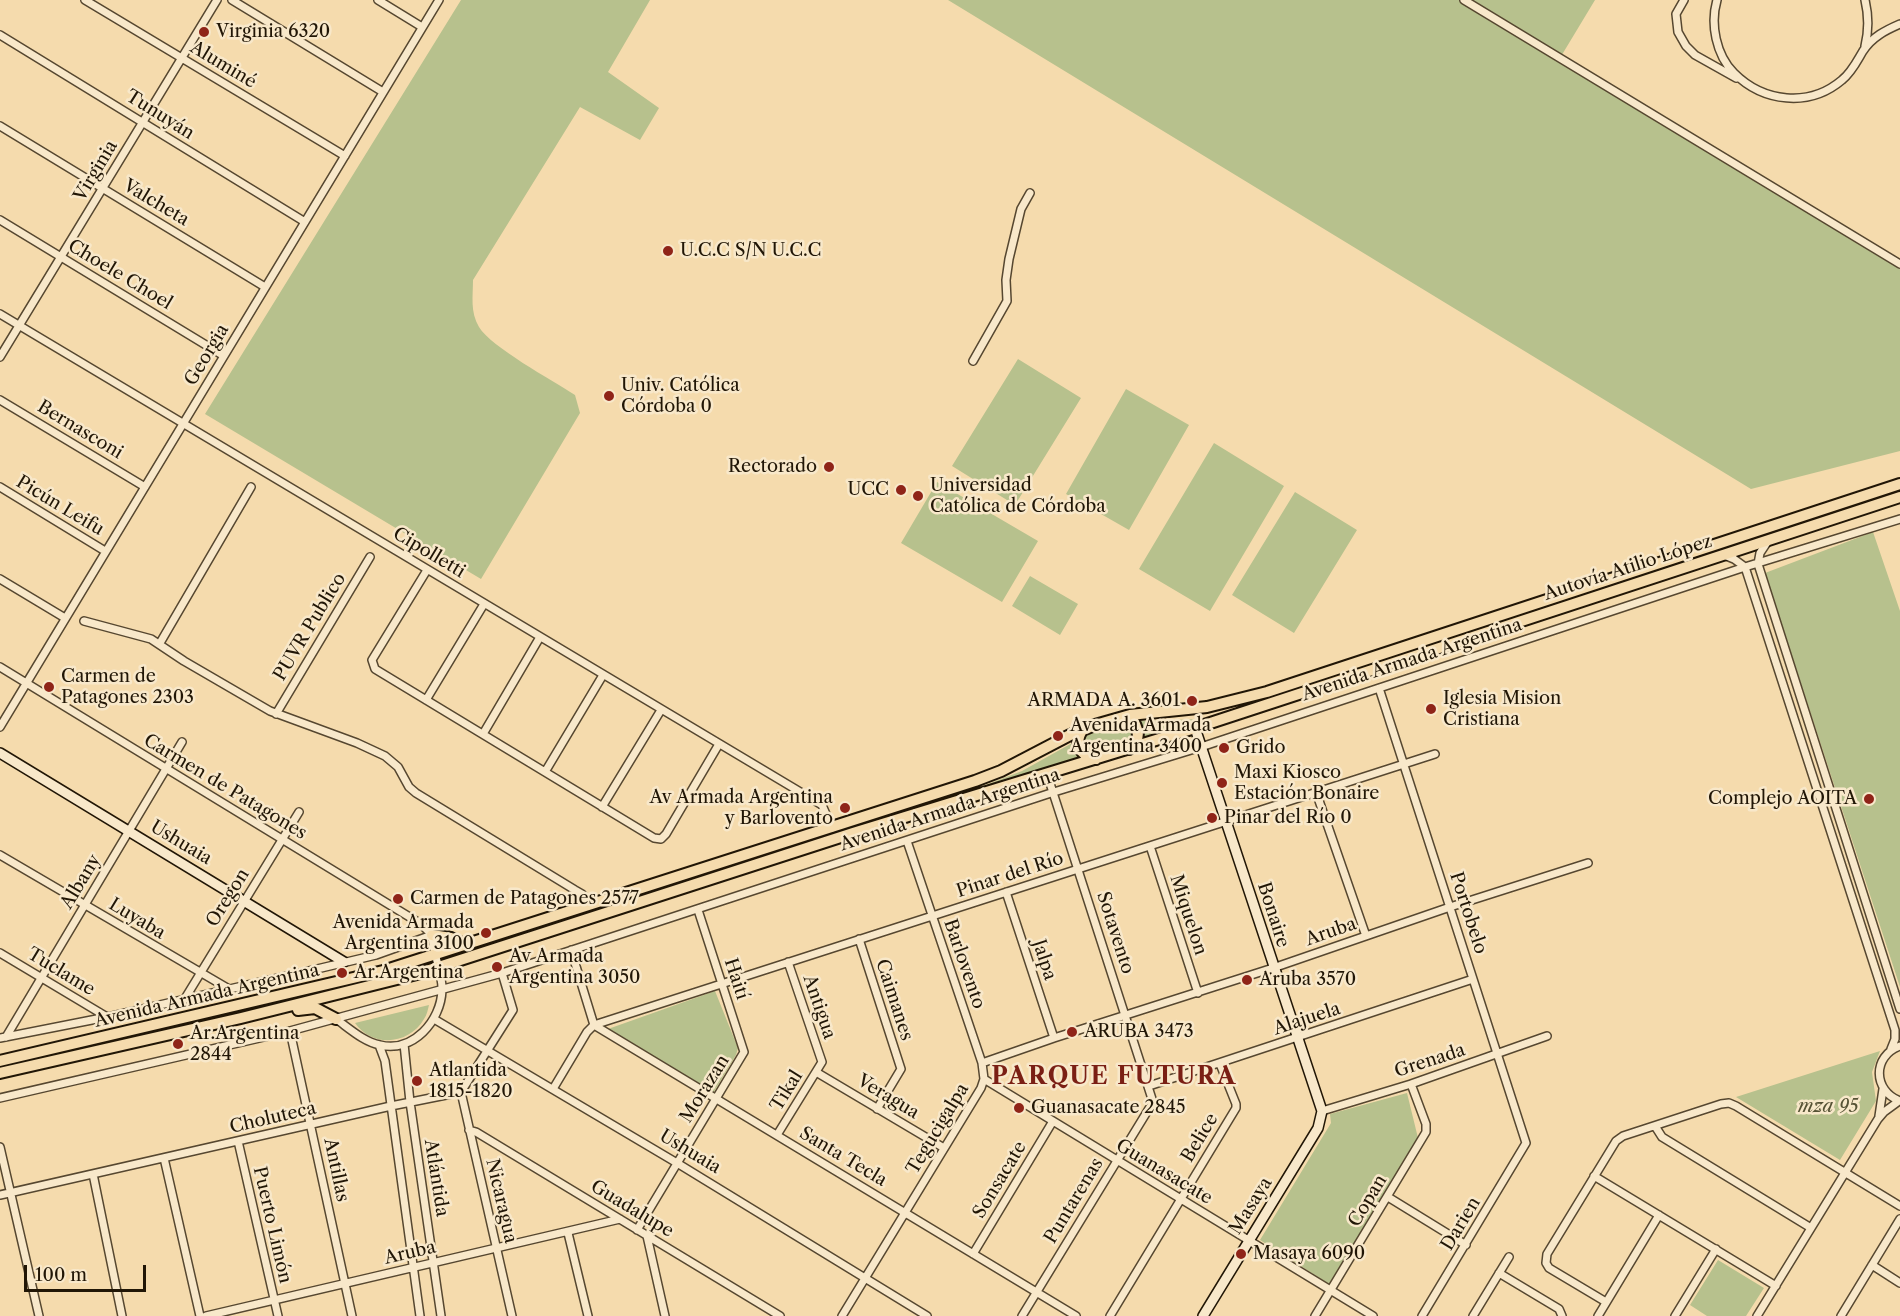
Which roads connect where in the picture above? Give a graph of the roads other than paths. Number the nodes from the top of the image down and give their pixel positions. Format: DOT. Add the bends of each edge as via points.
graph roads {
  1 [pos="85,0"];
  2 [pos="217,0"];
  3 [pos="232,0"];
  4 [pos="378,0"];
  5 [pos="439,0"];
  6 [pos="1464,0"];
  7 [pos="1684,0"];
  8 [pos="1716,0"];
  9 [pos="1866,0"];
  10 [pos="1900,24"];
  11 [pos="422,27"];
  12 [pos="0,35"];
  13 [pos="1864,49"];
  14 [pos="182,58"];
  15 [pos="1743,82"];
  16 [pos="383,92"];
  17 [pos="143,122"];
  18 [pos="0,126"];
  19 [pos="345,156"];
  20 [pos="103,188"];
  21 [pos="1030,193"];
  22 [pos="0,220"];
  23 [pos="305,222"];
  24 [pos="61,257"];
  25 [pos="1900,264"];
  26 [pos="266,287"];
  27 [pos="0,314"];
  28 [pos="20,326"];
  29 [pos="224,356"];
  30 [pos="0,357"];
  31 [pos="973,362"];
  32 [pos="0,400"];
  33 [pos="183,424"];
  34 [pos="1900,484"];
  35 [pos="0,487"];
  36 [pos="145,487"];
  37 [pos="251,487"];
  38 [pos="1900,497"];
  39 [pos="1900,519"];
  40 [pos="1769,540"];
  41 [pos="105,551"];
  42 [pos="1722,555"];
  43 [pos="370,557"];
  44 [pos="1758,564"];
  45 [pos="1745,567"];
  46 [pos="427,570"];
  47 [pos="0,579"];
  48 [pos="484,604"];
  49 [pos="65,618"];
  50 [pos="84,621"];
  51 [pos="540,637"];
  52 [pos="160,643"];
  53 [pos="0,667"];
  54 [pos="603,675"];
  55 [pos="27,683"];
  56 [pos="1379,688"];
  57 [pos="426,700"];
  58 [pos="1207,707"];
  59 [pos="661,710"];
  60 [pos="276,714"];
  61 [pos="1130,715"];
  62 [pos="0,727"];
  63 [pos="1195,728"];
  64 [pos="1083,729"];
  65 [pos="483,734"];
  66 [pos="183,742"];
  67 [pos="719,744"];
  68 [pos="1201,747"];
  69 [pos="1129,749"];
  70 [pos="0,753"];
  71 [pos="1435,754"];
  72 [pos="1096,759"];
  73 [pos="1405,764"];
  74 [pos="167,769"];
  75 [pos="545,772"];
  76 [pos="1047,774"];
  77 [pos="1054,792"];
  78 [pos="1316,792"];
  79 [pos="602,807"];
  80 [pos="298,812"];
  81 [pos="1225,822"];
  82 [pos="832,828"];
  83 [pos="129,831"];
  84 [pos="282,839"];
  85 [pos="907,841"];
  86 [pos="1150,846"];
  87 [pos="0,855"];
  88 [pos="1588,863"];
  89 [pos="1078,869"];
  90 [pos="1006,892"];
  91 [pos="244,900"];
  92 [pos="590,904"];
  93 [pos="85,905"];
  94 [pos="1450,907"];
  95 [pos="698,910"];
  96 [pos="932,916"];
  97 [pos="432,935"];
  98 [pos="1366,936"];
  99 [pos="859,939"];
  100 [pos="466,945"];
  101 [pos="572,950"];
  102 [pos="0,953"];
  103 [pos="344,962"];
  104 [pos="436,962"];
  105 [pos="788,962"];
  106 [pos="1273,968"];
  107 [pos="200,973"];
  108 [pos="502,973"];
  109 [pos="41,978"];
  110 [pos="1473,979"];
  111 [pos="721,984"];
  112 [pos="229,989"];
  113 [pos="442,991"];
  114 [pos="1198,993"];
  115 [pos="184,1000"];
  116 [pos="1900,1009"];
  117 [pos="1126,1015"];
  118 [pos="107,1017"];
  119 [pos="241,1018"];
  120 [pos="336,1019"];
  121 [pos="434,1019"];
  122 [pos="594,1024"];
  123 [pos="290,1031"];
  124 [pos="1547,1036"];
  125 [pos="3,1037"];
  126 [pos="1054,1038"];
  127 [pos="1296,1038"];
  128 [pos="404,1044"];
  129 [pos="379,1045"];
  130 [pos="1900,1046"];
  131 [pos="1892,1049"];
  132 [pos="489,1051"];
  133 [pos="1498,1054"];
  134 [pos="742,1057"];
  135 [pos="0,1061"];
  136 [pos="822,1062"];
  137 [pos="982,1063"];
  138 [pos="1220,1064"];
  139 [pos="816,1072"];
  140 [pos="0,1073"];
  141 [pos="984,1079"];
  142 [pos="1411,1084"];
  143 [pos="1149,1086"];
  144 [pos="553,1089"];
  145 [pos="1883,1089"];
  146 [pos="461,1092"];
  147 [pos="0,1098"];
  148 [pos="716,1098"];
  149 [pos="1900,1101"];
  150 [pos="410,1102"];
  151 [pos="1153,1102"];
  152 [pos="391,1106"];
  153 [pos="878,1109"];
  154 [pos="1322,1111"];
  155 [pos="1878,1119"];
  156 [pos="1053,1121"];
  157 [pos="311,1124"];
  158 [pos="1655,1126"];
  159 [pos="469,1130"];
  160 [pos="777,1136"];
  161 [pos="238,1142"];
  162 [pos="0,1147"];
  163 [pos="944,1148"];
  164 [pos="1524,1148"];
  165 [pos="164,1158"];
  166 [pos="1117,1160"];
  167 [pos="677,1163"];
  168 [pos="1845,1173"];
  169 [pos="93,1174"];
  170 [pos="1594,1176"];
  171 [pos="12,1193"];
  172 [pos="0,1195"];
  173 [pos="1388,1197"];
  174 [pos="1180,1199"];
  175 [pos="1900,1206"];
  176 [pos="905,1213"];
  177 [pos="1659,1215"];
  178 [pos="620,1219"];
  179 [pos="1900,1219"];
  180 [pos="1811,1228"];
  181 [pos="637,1230"];
  182 [pos="568,1233"];
  183 [pos="647,1236"];
  184 [pos="1249,1241"];
  185 [pos="1466,1245"];
  186 [pos="496,1248"];
  187 [pos="1716,1249"];
  188 [pos="973,1254"];
  189 [pos="1509,1257"];
  190 [pos="434,1264"];
  191 [pos="1872,1265"];
  192 [pos="414,1268"];
  193 [pos="1499,1273"];
  194 [pos="865,1279"];
  195 [pos="1900,1283"];
  196 [pos="345,1284"];
  197 [pos="1776,1286"];
  198 [pos="1331,1290"];
  199 [pos="1036,1292"];
  200 [pos="274,1300"];
  201 [pos="1606,1302"];
  202 [pos="39,1316"];
  203 [pos="122,1316"];
  204 [pos="200,1316"];
  205 [pos="206,1316"];
  206 [pos="278,1316"];
  207 [pos="352,1316"];
  208 [pos="420,1316"];
  209 [pos="441,1316"];
  210 [pos="512,1316"];
  211 [pos="588,1316"];
  212 [pos="665,1316"];
  213 [pos="780,1316"];
  214 [pos="842,1316"];
  215 [pos="927,1316"];
  216 [pos="1022,1316"];
  217 [pos="1076,1316"];
  218 [pos="1110,1316"];
  219 [pos="1203,1316"];
  220 [pos="1315,1316"];
  221 [pos="1373,1316"];
  222 [pos="1422,1316"];
  223 [pos="1473,1316"];
  224 [pos="1562,1316"];
  225 [pos="1598,1316"];
  226 [pos="1675,1316"];
  227 [pos="1757,1316"];
  228 [pos="1841,1316"];
  1 -- 14 [label="street, Aluminé"];
  2 -- 14 [label="street, Virginia"];
  3 -- 16 [label="street"];
  4 -- 11 [label="street"];
  5 -- 11 [label="street, Georgia"];
  6 -- 25 [label="street"];
  7 -- 15 [label="street" via="1676,14 1678,32 1686,46"];
  8 -- 15 [label="street" via="1714,31 1721,54"];
  9 -- 13 [label="street" via="1869,32"];
  10 -- 13 [label="street" via="1876,37"];
  11 -- 16 [label="street, Georgia"];
  12 -- 17 [label="street, Tunuyán"];
  13 -- 15 [label="street" via="1842,80 1814,95 1778,98"];
  14 -- 17 [label="street, Virginia"];
  14 -- 19 [label="street, Aluminé"];
  16 -- 19 [label="street, Georgia"];
  17 -- 20 [label="street, Virginia"];
  17 -- 23 [label="street, Tunuyán"];
  18 -- 20 [label="street, Valcheta"];
  19 -- 23 [label="street, Georgia"];
  20 -- 24 [label="street, Virginia"];
  20 -- 26 [label="street, Valcheta"];
  21 -- 31 [label="street" via="1021,209 1008,259 1007,301"];
  22 -- 24 [label="street, Choele Choel"];
  23 -- 26 [label="street, Georgia"];
  24 -- 28 [label="street, Virginia"];
  24 -- 29 [label="street, Choele Choel"];
  26 -- 29 [label="street, Georgia"];
  27 -- 28 [label="street, Cipolletti"];
  28 -- 30 [label="street, Virginia"];
  28 -- 33 [label="street, Cipolletti"];
  29 -- 33 [label="street, Georgia"];
  32 -- 36 [label="street, Bernasconi"];
  33 -- 36 [label="street, Georgia"];
  33 -- 46 [label="street, Cipolletti"];
  34 -- 58 [label="main road, Autovía Atilio López" via="1267,692"];
  35 -- 41 [label="street, Picún Leifu"];
  36 -- 41 [label="street, Georgia"];
  37 -- 52 [label="street"];
  38 -- 40 [label="main road, Autovía Atilio López"];
  39 -- 44 [label="street, Avenida Armada Argentina"];
  40 -- 42 [label="main road, Autovía Atilio López"];
  40 -- 44 [label="street"];
  41 -- 49 [label="street, Georgia"];
  42 -- 45 [label="street"];
  42 -- 63 [label="main road, Autovía Atilio López"];
  43 -- 60 [label="street, PUVR Publico"];
  44 -- 45 [label="street, Avenida Armada Argentina"];
  44 -- 116 [label="street"];
  45 -- 56 [label="street, Avenida Armada Argentina"];
  45 -- 131 [label="street" via="1895,1030"];
  46 -- 48 [label="street, Cipolletti"];
  46 -- 57 [label="street" via="372,660 375,669"];
  47 -- 49 [label="street"];
  48 -- 51 [label="street, Cipolletti"];
  48 -- 57 [label="street"];
  49 -- 55 [label="street, Georgia"];
  50 -- 52 [label="street"];
  51 -- 54 [label="street, Cipolletti"];
  51 -- 65 [label="street"];
  52 -- 60 [label="street" via="184,662"];
  53 -- 55 [label="street, Carmen de Patagones"];
  54 -- 59 [label="street, Cipolletti"];
  54 -- 75 [label="street"];
  55 -- 62 [label="street, Georgia"];
  55 -- 74 [label="street, Carmen de Patagones"];
  56 -- 68 [label="street, Avenida Armada Argentina"];
  56 -- 73 [label="street, Portobelo"];
  57 -- 65 [label="street"];
  58 -- 61 [label="main road, Avenida Armada Argentina"];
  59 -- 67 [label="street, Cipolletti"];
  59 -- 79 [label="street"];
  60 -- 92 [label="street" via="385,756 398,767 416,794 582,894"];
  61 -- 64 [label="main road, Avenida Armada Argentina"];
  61 -- 69 [label="main road" via="1138,733 1137,741"];
  63 -- 68 [label="street, Bonaire"];
  63 -- 69 [label="main road, Avenida Armada Argentina"];
  64 -- 72 [label="main road" via="1078,737 1080,750"];
  64 -- 82 [label="main road, Avenida Armada Argentina" via="1001,771"];
  65 -- 75 [label="street"];
  66 -- 74 [label="street, Albany"];
  67 -- 79 [label="street" via="661,839"];
  67 -- 82 [label="street, Cipolletti" via="822,805"];
  68 -- 77 [label="street, Avenida Armada Argentina"];
  68 -- 81 [label="street, Bonaire"];
  69 -- 72 [label="main road, Avenida Armada Argentina"];
  70 -- 83 [label="street, Ushuaia"];
  71 -- 73 [label="street, Pinar del Río"];
  72 -- 76 [label="main road, Avenida Armada Argentina"];
  73 -- 78 [label="street, Pinar del Río"];
  73 -- 94 [label="street, Portobelo"];
  74 -- 83 [label="street, Albany"];
  74 -- 84 [label="street, Carmen de Patagones"];
  75 -- 79 [label="street"];
  76 -- 77 [label="street, Sotavento"];
  76 -- 104 [label="main road, Avenida Armada Argentina"];
  77 -- 85 [label="street, Avenida Armada Argentina"];
  77 -- 89 [label="street, Sotavento"];
  78 -- 81 [label="street, Pinar del Río"];
  78 -- 98 [label="street"];
  80 -- 84 [label="street, Oregon"];
  81 -- 86 [label="street, Pinar del Río"];
  81 -- 106 [label="street, Bonaire"];
  82 -- 92 [label="main road, Avenida Armada Argentina"];
  83 -- 91 [label="street, Ushuaia"];
  83 -- 93 [label="street, Albany"];
  84 -- 91 [label="street, Oregon"];
  84 -- 97 [label="street, Carmen de Patagones"];
  85 -- 95 [label="street, Avenida Armada Argentina"];
  85 -- 96 [label="street, Barlovento"];
  86 -- 89 [label="street, Pinar del Río"];
  86 -- 114 [label="street, Miquelon"];
  87 -- 93 [label="street, Luyaba"];
  88 -- 94 [label="street, Aruba"];
  89 -- 90 [label="street, Pinar del Río"];
  89 -- 117 [label="street, Sotavento"];
  90 -- 96 [label="street, Pinar del Río"];
  90 -- 126 [label="street, Jalpa"];
  91 -- 103 [label="street, Ushuaia"];
  91 -- 107 [label="street, Oregon"];
  92 -- 100 [label="main road, Avenida Armada Argentina"];
  93 -- 107 [label="street, Luyaba"];
  93 -- 109 [label="street, Albany"];
  94 -- 98 [label="street, Aruba"];
  94 -- 110 [label="street, Portobelo"];
  95 -- 101 [label="street, Avenida Armada Argentina"];
  95 -- 111 [label="street, Haití"];
  96 -- 99 [label="street, Pinar del Río"];
  96 -- 137 [label="street, Barlovento"];
  97 -- 100 [label="main road"];
  97 -- 103 [label="street, Avenida Armada Argentina"];
  97 -- 104 [label="street"];
  98 -- 106 [label="street, Aruba"];
  99 -- 105 [label="street, Pinar del Río"];
  99 -- 153 [label="street, Caimanes" via="901,1069"];
  100 -- 104 [label="main road, Avenida Armada Argentina"];
  101 -- 108 [label="street, Avenida Armada Argentina"];
  101 -- 122 [label="street"];
  102 -- 109 [label="street, Tuclame"];
  103 -- 112 [label="street, Avenida Armada Argentina"];
  104 -- 113 [label="street"];
  104 -- 119 [label="main road, Avenida Armada Argentina"];
  104 -- 135 [label="main road, Avenida Armada Argentina"];
  105 -- 111 [label="street, Pinar del Río"];
  105 -- 136 [label="street, Antigua"];
  106 -- 114 [label="street, Aruba"];
  106 -- 127 [label="street, Bonaire"];
  107 -- 112 [label="street, Luyaba"];
  107 -- 115 [label="street, Oregon"];
  108 -- 113 [label="street, Avenida Armada Argentina"];
  108 -- 132 [label="street" via="513,1005 512,1014"];
  109 -- 118 [label="street, Tuclame"];
  109 -- 125 [label="street, Albany"];
  110 -- 127 [label="street, Alajuela"];
  110 -- 133 [label="street, Portobelo"];
  111 -- 122 [label="street, Pinar del Río"];
  111 -- 134 [label="street, Haití" via="743,1048"];
  112 -- 115 [label="street, Avenida Armada Argentina"];
  113 -- 120 [label="street, Avenida Armada Argentina"];
  113 -- 121 [label="street"];
  114 -- 117 [label="street, Aruba"];
  115 -- 118 [label="street, Avenida Armada Argentina"];
  117 -- 126 [label="street, Aruba"];
  117 -- 143 [label="street, Sotavento"];
  118 -- 125 [label="street, Avenida Armada Argentina"];
  119 -- 120 [label="main road" via="315,1008"];
  119 -- 140 [label="main road, Avenida Armada Argentina"];
  120 -- 123 [label="street, Avenida Armada Argentina"];
  120 -- 129 [label="street"];
  121 -- 128 [label="street" via="421,1035"];
  121 -- 132 [label="street, Ushuaia"];
  122 -- 144 [label="street"];
  122 -- 148 [label="street, Santa Tecla"];
  123 -- 147 [label="street, Avenida Armada Argentina"];
  123 -- 157 [label="street, Antillas"];
  124 -- 133 [label="street, Grenada"];
  126 -- 137 [label="street, Aruba"];
  127 -- 138 [label="street, Alajuela"];
  127 -- 154 [label="street, Bonaire"];
  128 -- 129 [label="street"];
  128 -- 150 [label="street, Atlántida"];
  129 -- 152 [label="street, Atlántida"];
  130 -- 131 [label="street"];
  131 -- 145 [label="street" via="1880,1063 1879,1081"];
  132 -- 144 [label="street, Ushuaia"];
  132 -- 146 [label="street"];
  133 -- 142 [label="street, Grenada"];
  133 -- 164 [label="street, Portobelo" via="1525,1139"];
  134 -- 148 [label="street, Morazan"];
  136 -- 139 [label="street, Tikal"];
  137 -- 141 [label="street"];
  138 -- 143 [label="street, Alajuela"];
  138 -- 174 [label="street, Belice" via="1236,1108"];
  139 -- 153 [label="street, Veragua"];
  139 -- 160 [label="street, Tikal"];
  141 -- 156 [label="street, Guanasacate"];
  141 -- 163 [label="street, Tegucigalpa"];
  142 -- 154 [label="street, Grenada"];
  142 -- 173 [label="street, Copan" via="1426,1132"];
  143 -- 151 [label="street, Sotavento"];
  144 -- 167 [label="street, Ushuaia"];
  145 -- 149 [label="street"];
  145 -- 155 [label="street"];
  146 -- 150 [label="street, Choluteca"];
  146 -- 159 [label="street, Nicaragua"];
  148 -- 160 [label="street, Santa Tecla"];
  148 -- 167 [label="street, Morazan"];
  149 -- 155 [label="street"];
  150 -- 152 [label="street, Choluteca"];
  150 -- 190 [label="street, Atlántida"];
  151 -- 166 [label="street, Puntarenas"];
  152 -- 157 [label="street, Choluteca"];
  152 -- 192 [label="street, Atlántida"];
  153 -- 163 [label="street, Veragua"];
  154 -- 184 [label="street, Masaya" via="1318,1128"];
  155 -- 168 [label="street"];
  156 -- 166 [label="street, Guanasacate"];
  156 -- 188 [label="street, Sonsacate"];
  157 -- 161 [label="street, Choluteca"];
  157 -- 196 [label="street, Antillas"];
  158 -- 168 [label="street" via="1729,1103"];
  158 -- 170 [label="street" via="1619,1138"];
  158 -- 180 [label="street" via="1662,1137"];
  159 -- 178 [label="street, Guadalupe"];
  159 -- 186 [label="street, Nicaragua"];
  160 -- 176 [label="street, Santa Tecla"];
  161 -- 165 [label="street, Choluteca"];
  161 -- 200 [label="street, Puerto Limón"];
  162 -- 171 [label="street"];
  163 -- 176 [label="street, Tegucigalpa"];
  164 -- 185 [label="street, Darien"];
  165 -- 169 [label="street, Choluteca"];
  165 -- 204 [label="street"];
  166 -- 174 [label="street, Guanasacate"];
  166 -- 199 [label="street, Puntarenas"];
  167 -- 181 [label="street, Morazan"];
  167 -- 194 [label="street, Ushuaia"];
  168 -- 175 [label="street"];
  168 -- 180 [label="street"];
  169 -- 171 [label="street, Choluteca"];
  169 -- 203 [label="street"];
  170 -- 177 [label="street"];
  170 -- 201 [label="street" via="1545,1259 1549,1268"];
  171 -- 172 [label="street, Choluteca"];
  171 -- 202 [label="street"];
  173 -- 185 [label="street"];
  173 -- 198 [label="street, Copan"];
  174 -- 184 [label="street, Guanasacate"];
  174 -- 218 [label="street, Belice"];
  176 -- 188 [label="street, Santa Tecla"];
  176 -- 194 [label="street, Tegucigalpa"];
  177 -- 187 [label="street"];
  177 -- 201 [label="street"];
  178 -- 181 [label="street, Guadalupe"];
  178 -- 182 [label="street, Aruba"];
  179 -- 191 [label="street"];
  180 -- 197 [label="street"];
  181 -- 183 [label="street, Guadalupe"];
  182 -- 186 [label="street, Aruba"];
  182 -- 211 [label="street"];
  183 -- 212 [label="street"];
  183 -- 213 [label="street, Guadalupe"];
  184 -- 198 [label="street, Guanasacate"];
  184 -- 219 [label="street, Masaya"];
  185 -- 222 [label="street, Darien"];
  186 -- 190 [label="street, Aruba"];
  186 -- 210 [label="street, Nicaragua"];
  187 -- 197 [label="street"];
  187 -- 226 [label="street"];
  188 -- 199 [label="street, Santa Tecla"];
  189 -- 193 [label="street"];
  190 -- 192 [label="street, Aruba"];
  190 -- 209 [label="street, Atlántida"];
  191 -- 195 [label="street"];
  191 -- 228 [label="street"];
  192 -- 196 [label="street, Aruba"];
  192 -- 208 [label="street, Atlántida"];
  193 -- 223 [label="street"];
  193 -- 224 [label="street" via="1559,1309"];
  194 -- 214 [label="street, Tegucigalpa"];
  194 -- 215 [label="street, Ushuaia"];
  196 -- 200 [label="street, Aruba"];
  196 -- 207 [label="street, Antillas"];
  197 -- 227 [label="street"];
  198 -- 220 [label="street, Copan"];
  198 -- 221 [label="street, Guanasacate"];
  199 -- 216 [label="street, Puntarenas"];
  199 -- 217 [label="street, Santa Tecla"];
  200 -- 205 [label="street, Aruba"];
  200 -- 206 [label="street, Puerto Limón"];
  201 -- 225 [label="street"];
}
